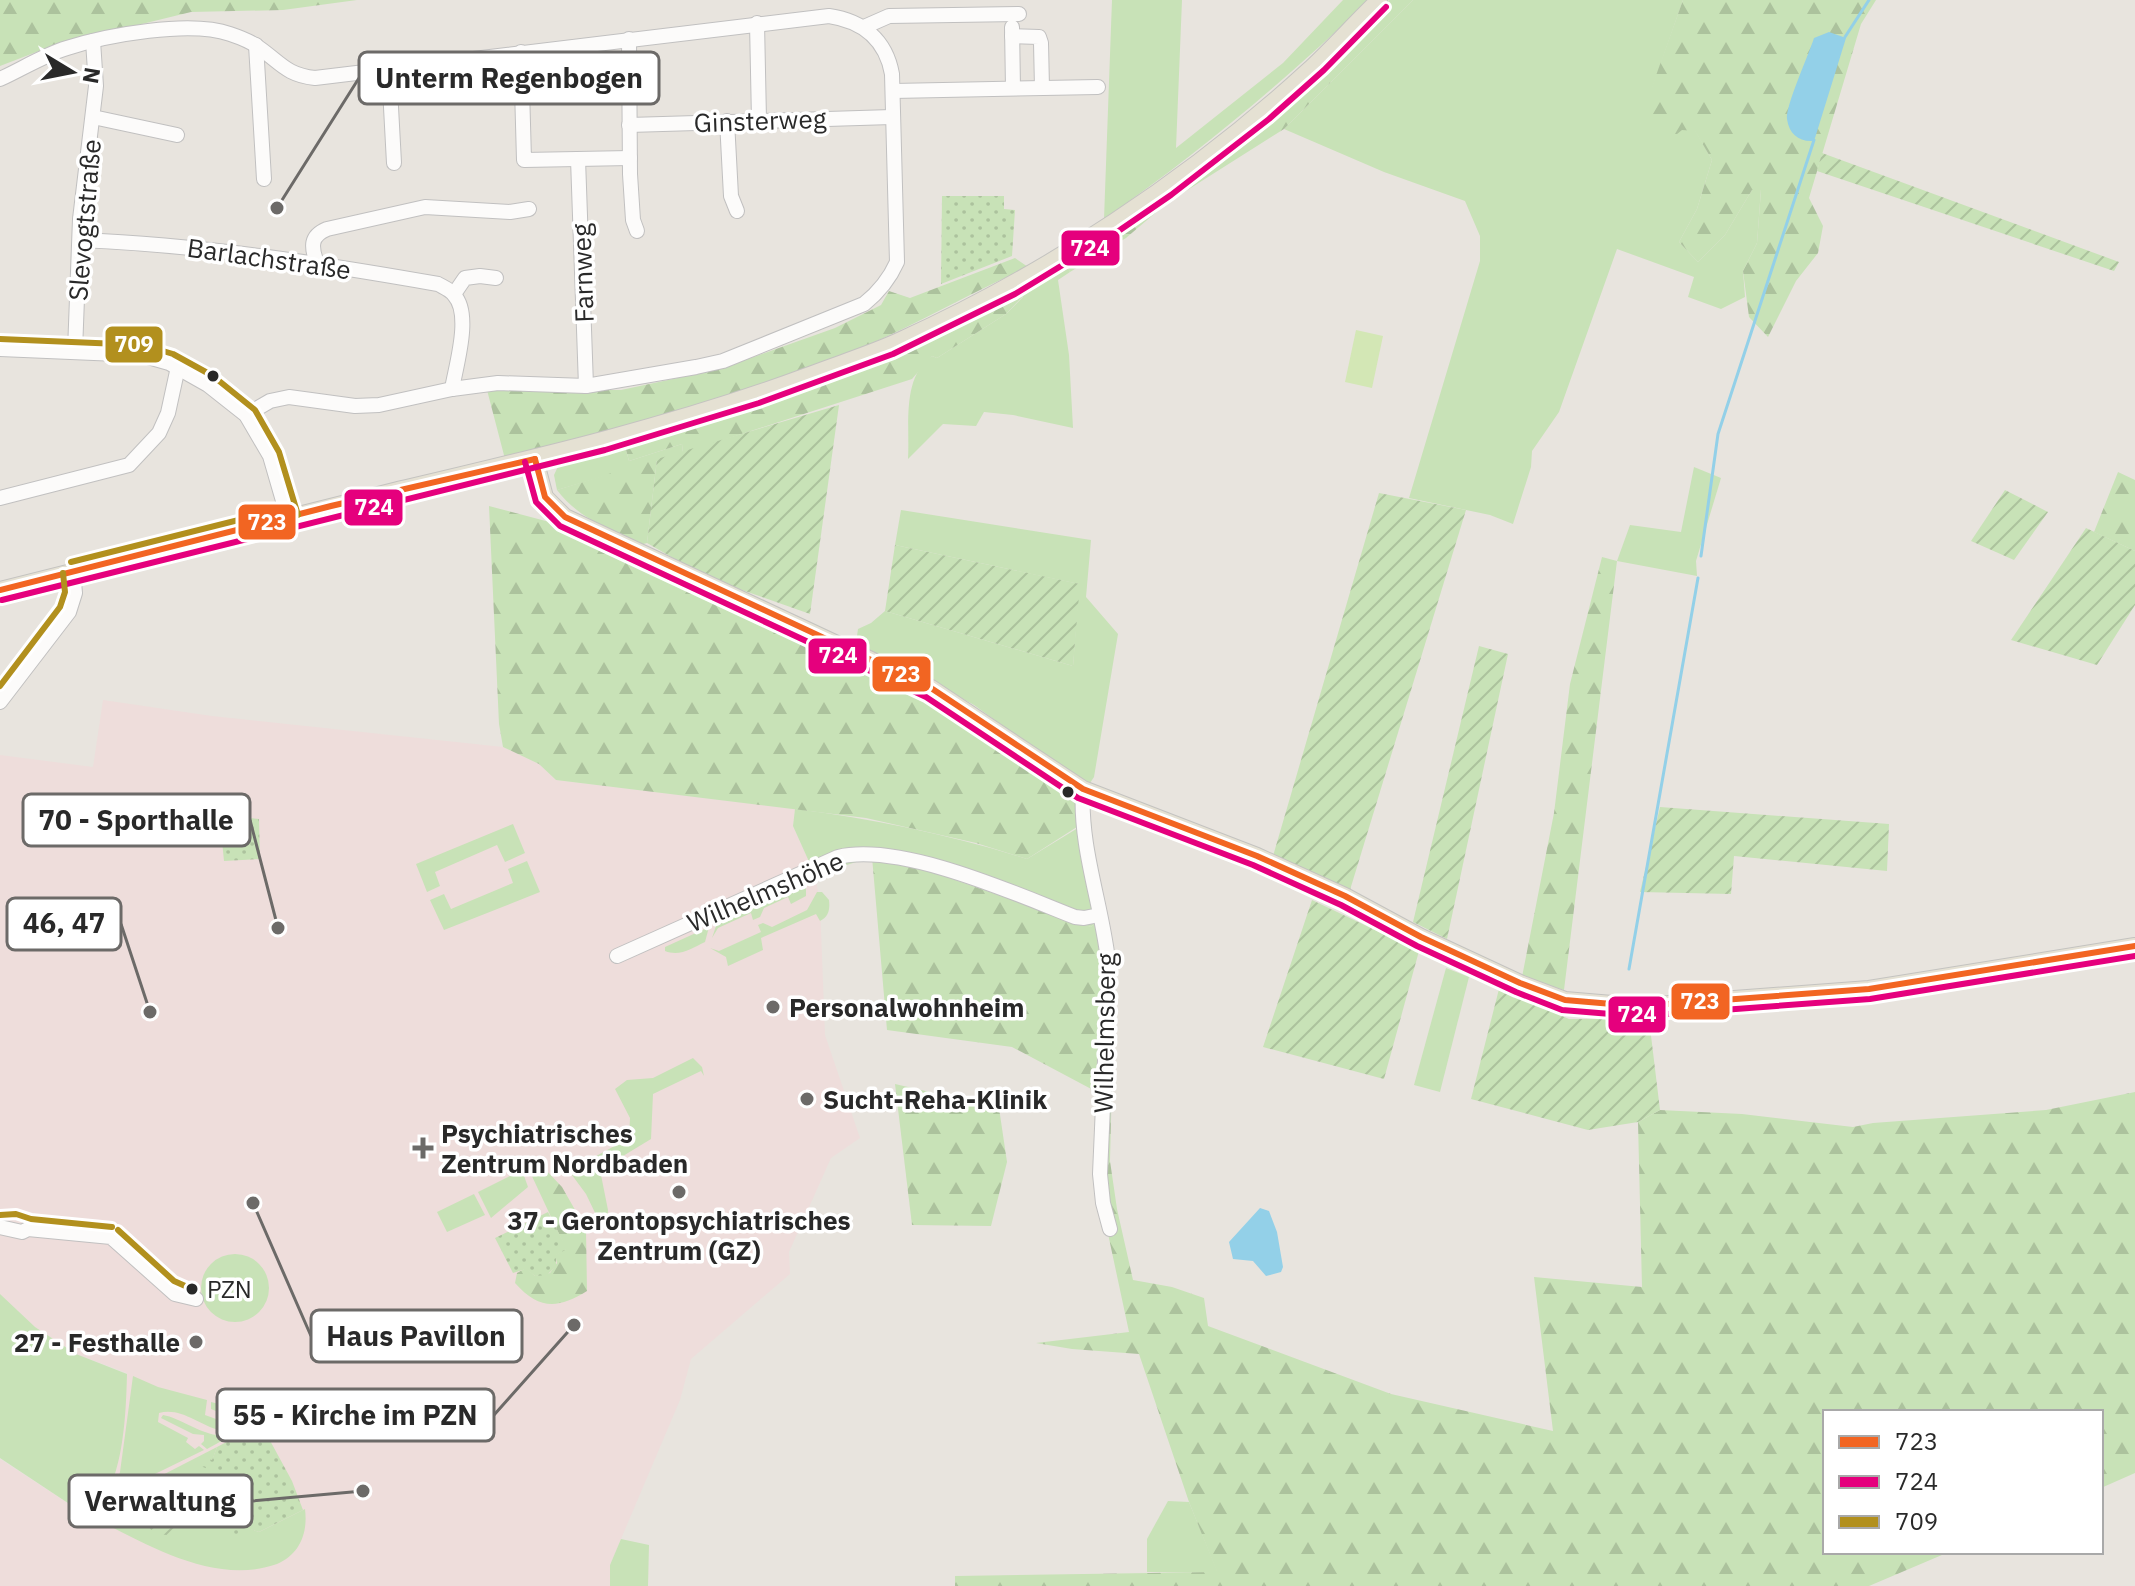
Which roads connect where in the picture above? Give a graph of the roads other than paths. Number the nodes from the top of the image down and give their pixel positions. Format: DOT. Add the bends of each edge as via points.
graph roads {
  1 [pos="828,0"];
  2 [pos="1379,0"];
  3 [pos="829,16"];
  4 [pos="757,23"];
  5 [pos="864,27"];
  6 [pos="1012,36"];
  7 [pos="629,39"];
  8 [pos="93,41"];
  9 [pos="256,45"];
  10 [pos="521,52"];
  11 [pos="389,70"];
  12 [pos="0,79"];
  13 [pos="1098,87"];
  14 [pos="1013,88"];
  15 [pos="1042,88"];
  16 [pos="893,91"];
  17 [pos="93,117"];
  18 [pos="892,117"];
  19 [pos="759,120"];
  20 [pos="727,121"];
  21 [pos="629,125"];
  22 [pos="177,135"];
  23 [pos="630,158"];
  24 [pos="578,159"];
  25 [pos="394,163"];
  26 [pos="264,179"];
  27 [pos="529,209"];
  28 [pos="737,211"];
  29 [pos="637,231"];
  30 [pos="80,240"];
  31 [pos="317,263"];
  32 [pos="496,278"];
  33 [pos="454,294"];
  34 [pos="0,349"];
  35 [pos="75,351"];
  36 [pos="178,367"];
  37 [pos="586,386"];
  38 [pos="452,389"];
  39 [pos="246,415"];
  40 [pos="535,459"];
  41 [pos="0,498"];
  42 [pos="288,518"];
  43 [pos="73,572"];
  44 [pos="0,590"];
  45 [pos="0,702"];
  46 [pos="1083,789"];
  47 [pos="1099,915"];
  48 [pos="2135,946"];
  49 [pos="617,956"];
  50 [pos="0,1227"];
  51 [pos="1110,1229"];
  52 [pos="196,1299"];
  1 -- 3 [label="street"];
  2 -- 40 [label="main road" via="1309,70 1154,194 1054,259 937,323 749,397"];
  3 -- 4 [label="street"];
  3 -- 5 [label="street"];
  4 -- 7 [label="street"];
  4 -- 19 [label="street"];
  5 -- 6 [label="street" via="889,16 1016,14"];
  5 -- 16 [label="street" via="883,45"];
  6 -- 14 [label="street"];
  6 -- 15 [label="street" via="1039,37"];
  7 -- 10 [label="street"];
  7 -- 21 [label="street"];
  8 -- 9 [label="street" via="201,28"];
  8 -- 12 [label="street"];
  8 -- 17 [label="street, Slevogtstraße"];
  9 -- 11 [label="street" via="299,76"];
  9 -- 26 [label="street"];
  10 -- 11 [label="street"];
  10 -- 24 [label="street" via="524,160"];
  11 -- 25 [label="street"];
  13 -- 15 [label="street"];
  14 -- 15 [label="street"];
  14 -- 16 [label="street"];
  16 -- 18 [label="street"];
  17 -- 22 [label="street"];
  17 -- 30 [label="street, Slevogtstraße"];
  18 -- 19 [label="street, Ginsterweg"];
  18 -- 37 [label="street" via="897,262 878,294 723,361"];
  19 -- 20 [label="street, Ginsterweg"];
  20 -- 21 [label="street, Ginsterweg"];
  20 -- 28 [label="street" via="731,196"];
  21 -- 23 [label="street"];
  23 -- 24 [label="street"];
  23 -- 29 [label="street"];
  24 -- 37 [label="street, Farnweg"];
  27 -- 31 [label="street" via="425,207 327,229 313,240"];
  30 -- 31 [label="street, Barlachstraße" via="153,243"];
  30 -- 35 [label="street, Slevogtstraße"];
  31 -- 33 [label="street, Barlachstraße" via="438,284"];
  32 -- 33 [label="street" via="465,278"];
  33 -- 38 [label="street" via="463,321"];
  34 -- 35 [label="street"];
  35 -- 36 [label="street" via="141,355"];
  36 -- 39 [label="street"];
  36 -- 41 [label="street" via="159,433 129,465"];
  37 -- 38 [label="street" via="517,382"];
  38 -- 39 [label="street" via="355,406 289,397"];
  39 -- 42 [label="street" via="270,456"];
  40 -- 42 [label="main road"];
  40 -- 46 [label="main road" via="545,497 565,517 931,688"];
  42 -- 43 [label="main road"];
  43 -- 44 [label="main road"];
  43 -- 45 [label="street" via="75,593 69,612"];
  46 -- 47 [label="street, Wilhelmsberg"];
  46 -- 48 [label="main road" via="1257,856 1565,1000 1668,1004 1869,989"];
  47 -- 49 [label="street, Wilhelmshöhe" via="1075,917 942,869 883,854 851,853"];
  47 -- 51 [label="street, Wilhelmsberg" via="1109,969 1100,1174"];
  50 -- 52 [label="street" via="111,1237 175,1294"];
}
